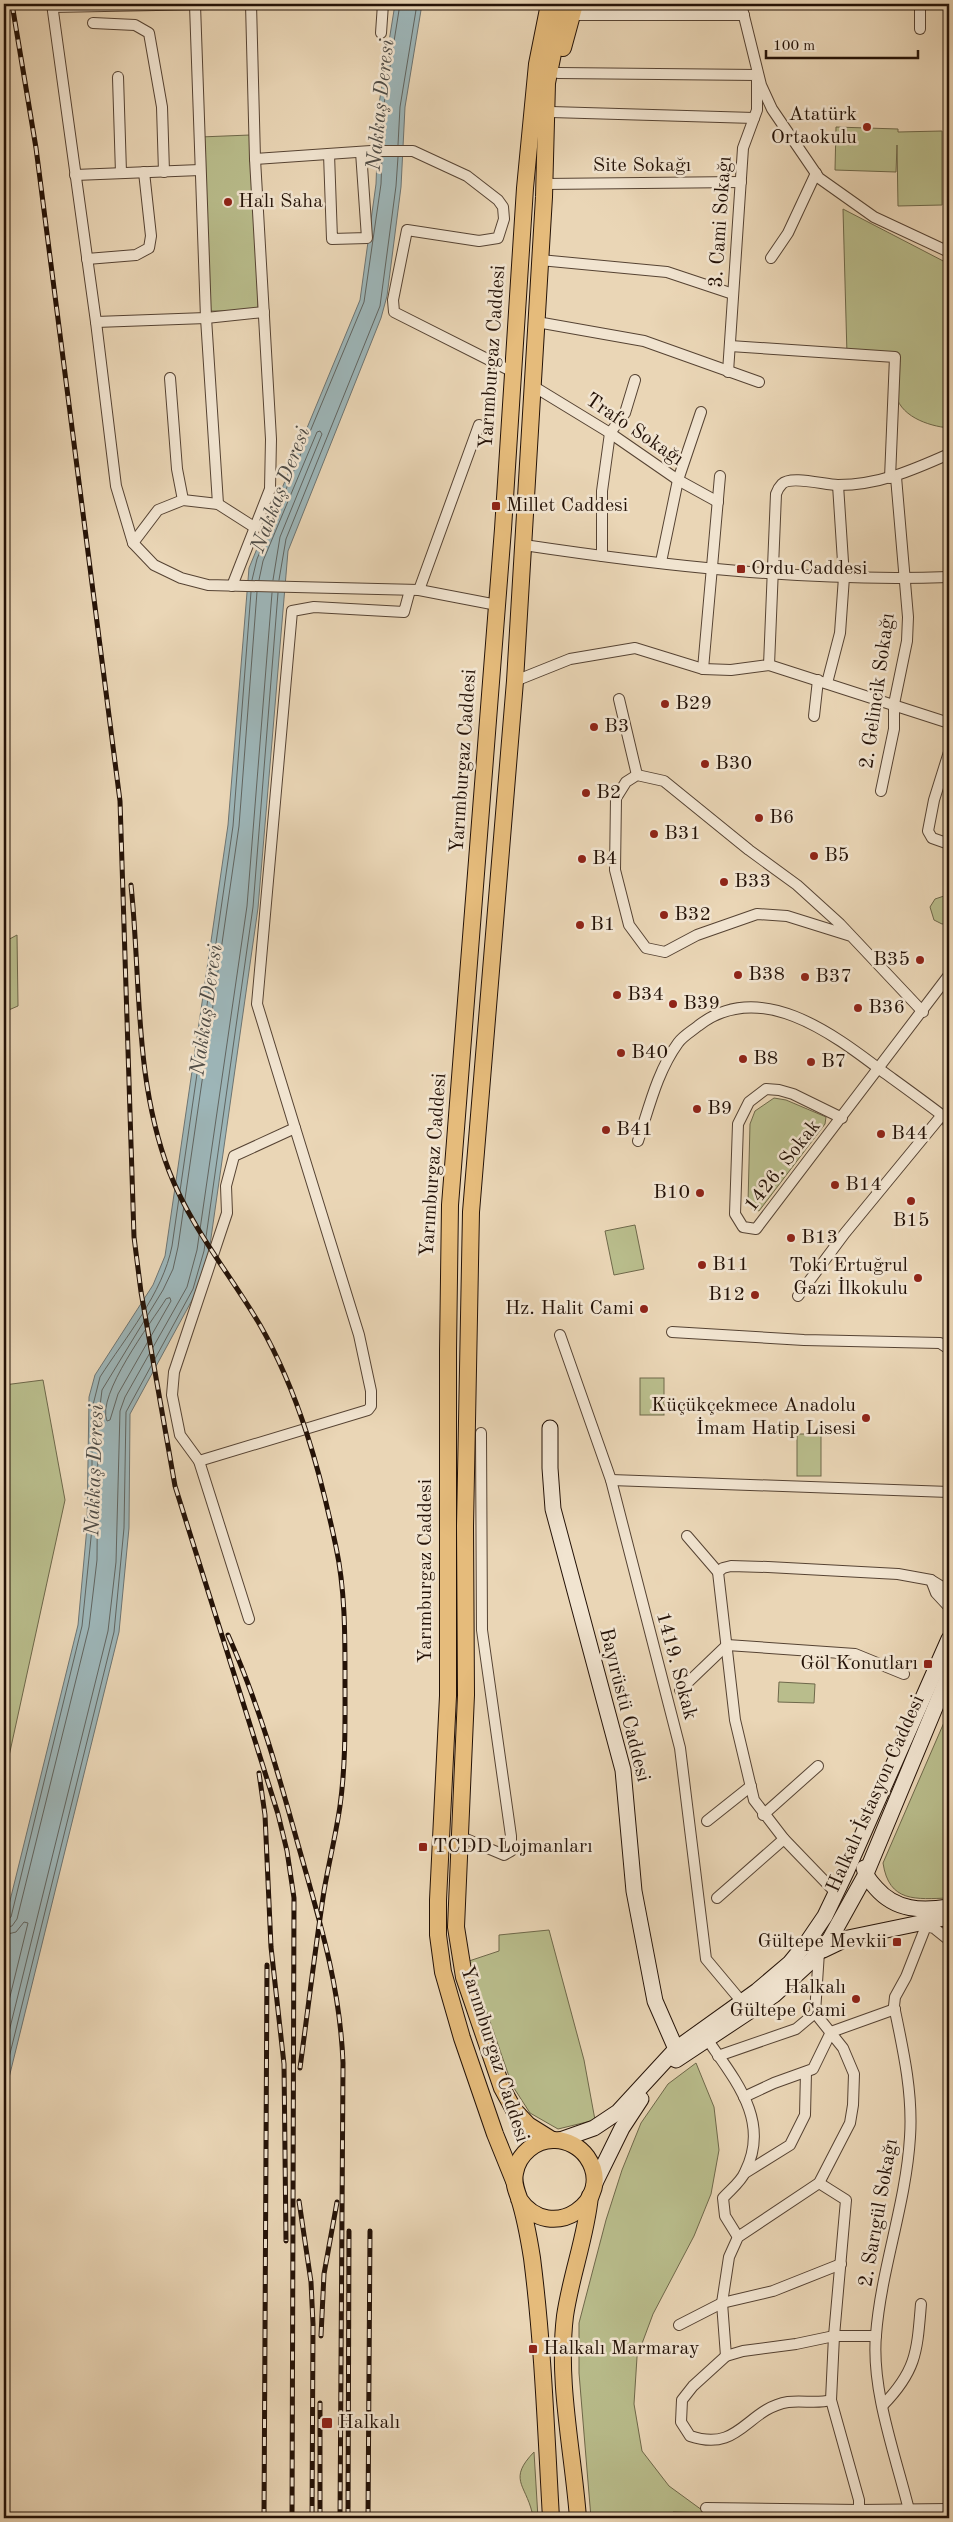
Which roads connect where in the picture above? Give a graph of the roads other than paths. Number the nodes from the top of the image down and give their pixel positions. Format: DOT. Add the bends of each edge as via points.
graph roads {
  1 [pos="156,4"];
  2 [pos="209,4"];
  3 [pos="251,4"];
  4 [pos="383,4"];
  5 [pos="540,4"];
  6 [pos="550,4"];
  7 [pos="741,4"];
  8 [pos="920,4"];
  9 [pos="52,5"];
  10 [pos="196,5"];
  11 [pos="570,7"];
  12 [pos="744,15"];
  13 [pos="93,23"];
  14 [pos="920,29"];
  15 [pos="380,33"];
  16 [pos="558,73"];
  17 [pos="757,75"];
  18 [pos="118,77"];
  19 [pos="754,118"];
  20 [pos="549,119"];
  21 [pos="530,142"];
  22 [pos="366,152"];
  23 [pos="329,154"];
  24 [pos="255,159"];
  25 [pos="200,170"];
  26 [pos="144,172"];
  27 [pos="164,172"];
  28 [pos="120,173"];
  29 [pos="816,173"];
  30 [pos="75,175"];
  31 [pos="741,182"];
  32 [pos="544,184"];
  33 [pos="949,252"];
  34 [pos="771,258"];
  35 [pos="87,259"];
  36 [pos="540,260"];
  37 [pos="734,294"];
  38 [pos="264,312"];
  39 [pos="206,318"];
  40 [pos="96,322"];
  41 [pos="537,322"];
  42 [pos="730,346"];
  43 [pos="513,372"];
  44 [pos="728,372"];
  45 [pos="170,378"];
  46 [pos="635,380"];
  47 [pos="759,382"];
  48 [pos="532,386"];
  49 [pos="701,412"];
  50 [pos="479,425"];
  51 [pos="610,432"];
  52 [pos="949,454"];
  53 [pos="720,476"];
  54 [pos="893,477"];
  55 [pos="678,480"];
  56 [pos="838,485"];
  57 [pos="183,500"];
  58 [pos="718,502"];
  59 [pos="218,504"];
  60 [pos="254,527"];
  61 [pos="502,542"];
  62 [pos="133,543"];
  63 [pos="524,545"];
  64 [pos="602,556"];
  65 [pos="661,562"];
  66 [pos="711,568"];
  67 [pos="773,573"];
  68 [pos="844,577"];
  69 [pos="949,577"];
  70 [pos="905,579"];
  71 [pos="232,586"];
  72 [pos="414,590"];
  73 [pos="497,605"];
  74 [pos="768,665"];
  75 [pos="703,669"];
  76 [pos="515,681"];
  77 [pos="823,681"];
  78 [pos="619,699"];
  79 [pos="894,704"];
  80 [pos="814,716"];
  81 [pos="949,723"];
  82 [pos="949,752"];
  83 [pos="638,775"];
  84 [pos="881,791"];
  85 [pos="949,844"];
  86 [pos="851,936"];
  87 [pos="949,976"];
  88 [pos="923,1012"];
  89 [pos="878,1067"];
  90 [pos="842,1118"];
  91 [pos="947,1118"];
  92 [pos="295,1128"];
  93 [pos="638,1141"];
  94 [pos="798,1296"];
  95 [pos="672,1332"];
  96 [pos="560,1335"];
  97 [pos="949,1349"];
  98 [pos="550,1428"];
  99 [pos="481,1433"];
  100 [pos="199,1461"];
  101 [pos="611,1480"];
  102 [pos="949,1492"];
  103 [pos="687,1536"];
  104 [pos="718,1572"];
  105 [pos="931,1580"];
  106 [pos="949,1591"];
  107 [pos="949,1607"];
  108 [pos="249,1619"];
  109 [pos="949,1638"];
  110 [pos="727,1645"];
  111 [pos="904,1674"];
  112 [pos="949,1674"];
  113 [pos="680,1690"];
  114 [pos="907,1735"];
  115 [pos="818,1766"];
  116 [pos="751,1786"];
  117 [pos="763,1815"];
  118 [pos="707,1822"];
  119 [pos="441,1835"];
  120 [pos="459,1836"];
  121 [pos="784,1840"];
  122 [pos="865,1876"];
  123 [pos="836,1893"];
  124 [pos="717,1898"];
  125 [pos="949,1907"];
  126 [pos="949,1917"];
  127 [pos="920,1925"];
  128 [pos="949,1940"];
  129 [pos="819,1952"];
  130 [pos="742,2002"];
  131 [pos="895,2009"];
  132 [pos="815,2012"];
  133 [pos="831,2032"];
  134 [pos="707,2039"];
  135 [pos="676,2049"];
  136 [pos="718,2056"];
  137 [pos="806,2072"];
  138 [pos="744,2097"];
  139 [pos="556,2140"];
  140 [pos="745,2173"];
  141 [pos="514,2181"];
  142 [pos="819,2183"];
  143 [pos="592,2190"];
  144 [pos="519,2199"];
  145 [pos="738,2238"];
  146 [pos="841,2264"];
  147 [pos="722,2303"];
  148 [pos="921,2304"];
  149 [pos="679,2325"];
  150 [pos="834,2336"];
  151 [pos="876,2336"];
  152 [pos="726,2356"];
  153 [pos="831,2400"];
  154 [pos="883,2405"];
  155 [pos="706,2508"];
  156 [pos="860,2510"];
  157 [pos="909,2510"];
  158 [pos="949,2510"];
  159 [pos="551,2518"];
  160 [pos="578,2518"];
  1 -- 9 [label="street"];
  1 -- 10 [label="street"];
  2 -- 10 [label="street"];
  3 -- 24 [label="street"];
  4 -- 15 [label="street"];
  5 -- 21 [label="main road" via="526,70"];
  6 -- 21 [label="main road" via="537,64"];
  7 -- 12 [label="street"];
  8 -- 14 [label="street"];
  9 -- 30 [label="street"];
  10 -- 25 [label="street"];
  11 -- 12 [label="street"];
  11 -- 16 [label="main road"];
  11 -- 20 [label="main road" via="546,82"];
  12 -- 17 [label="street"];
  13 -- 27 [label="street" via="135,25 149,33 162,107"];
  16 -- 17 [label="street"];
  16 -- 20 [label="main road"];
  17 -- 19 [label="street, 3. Cami Sokağı" via="758,110"];
  17 -- 29 [label="street" via="772,109"];
  18 -- 28 [label="street"];
  19 -- 20 [label="street"];
  19 -- 31 [label="street, 3. Cami Sokağı" via="744,148"];
  20 -- 32 [label="main road, Yarımburgaz Caddesi"];
  21 -- 43 [label="main road, Yarımburgaz Caddesi"];
  22 -- 23 [label="street"];
  22 -- 23 [label="street" via="366,238 332,239"];
  22 -- 43 [label="street" via="413,151 467,176 503,207 504,219 498,238 479,241 407,230 393,300 394,312"];
  23 -- 24 [label="street"];
  24 -- 38 [label="street"];
  25 -- 27 [label="street"];
  25 -- 39 [label="street"];
  26 -- 27 [label="street"];
  26 -- 28 [label="street"];
  26 -- 35 [label="street" via="151,236 149,248 136,255"];
  28 -- 30 [label="street"];
  29 -- 33 [label="street" via="834,190 874,217"];
  29 -- 34 [label="street" via="788,233"];
  30 -- 35 [label="street"];
  31 -- 32 [label="street, Site Sokağı"];
  31 -- 37 [label="street, 3. Cami Sokağı"];
  32 -- 36 [label="main road, Yarımburgaz Caddesi"];
  35 -- 40 [label="street"];
  36 -- 37 [label="street" via="667,272"];
  36 -- 41 [label="main road, Yarımburgaz Caddesi"];
  37 -- 42 [label="street, 3. Cami Sokağı"];
  38 -- 39 [label="street"];
  38 -- 60 [label="street" via="271,439 270,489"];
  39 -- 40 [label="street"];
  39 -- 59 [label="street"];
  40 -- 62 [label="street" via="116,486"];
  41 -- 44 [label="street" via="644,341"];
  41 -- 48 [label="main road, Yarımburgaz Caddesi"];
  42 -- 44 [label="street, 3. Cami Sokağı"];
  42 -- 54 [label="street, 2. Gelincik Sokağı" via="895,357"];
  43 -- 61 [label="main road, Yarımburgaz Caddesi"];
  44 -- 47 [label="street"];
  45 -- 57 [label="street" via="177,470"];
  46 -- 51 [label="street" via="625,413"];
  48 -- 51 [label="street, Trafo Sokağı"];
  48 -- 63 [label="main road, Yarımburgaz Caddesi"];
  49 -- 55 [label="street"];
  50 -- 72 [label="street"];
  51 -- 55 [label="street, Trafo Sokağı"];
  51 -- 64 [label="street" via="602,491"];
  52 -- 54 [label="street"];
  53 -- 58 [label="street"];
  54 -- 56 [label="street"];
  54 -- 70 [label="street, 2. Gelincik Sokağı"];
  55 -- 58 [label="street, Trafo Sokağı"];
  55 -- 65 [label="street"];
  56 -- 67 [label="street" via="790,480 782,484 776,494"];
  56 -- 68 [label="street"];
  57 -- 59 [label="street"];
  57 -- 62 [label="street" via="158,510"];
  58 -- 66 [label="street"];
  59 -- 60 [label="street"];
  60 -- 71 [label="street"];
  61 -- 63 [label="main road"];
  61 -- 73 [label="main road, Yarımburgaz Caddesi"];
  62 -- 71 [label="street" via="154,565 181,578 208,585"];
  63 -- 64 [label="street"];
  63 -- 76 [label="main road, Yarımburgaz Caddesi"];
  64 -- 65 [label="street"];
  65 -- 66 [label="street"];
  66 -- 67 [label="street"];
  66 -- 75 [label="street"];
  67 -- 68 [label="street"];
  67 -- 74 [label="street"];
  68 -- 70 [label="street"];
  68 -- 77 [label="street" via="840,633"];
  69 -- 70 [label="street"];
  70 -- 79 [label="street, 2. Gelincik Sokağı" via="906,641"];
  71 -- 72 [label="street"];
  72 -- 73 [label="street"];
  72 -- 92 [label="street" via="404,612 314,607 292,611 257,1004"];
  73 -- 119 [label="main road, Yarımburgaz Caddesi" via="450,1205 448,1696"];
  74 -- 75 [label="street" via="731,670"];
  74 -- 77 [label="street"];
  75 -- 76 [label="street" via="635,648 570,659"];
  76 -- 120 [label="main road, Yarımburgaz Caddesi" via="471,1212 465,1526 466,1695"];
  77 -- 79 [label="street"];
  77 -- 80 [label="street"];
  78 -- 83 [label="street"];
  79 -- 81 [label="street"];
  79 -- 84 [label="street, 2. Gelincik Sokağı" via="894,729"];
  82 -- 85 [label="street" via="928,831 932,838"];
  83 -- 86 [label="street" via="664,781 797,885"];
  83 -- 86 [label="street" via="626,782 616,798 615,870 629,926 646,948 665,952 697,935 757,914 787,916"];
  86 -- 88 [label="street"];
  87 -- 88 [label="street, 1426. Sokak"];
  88 -- 89 [label="street, 1426. Sokak"];
  89 -- 90 [label="street, 1426. Sokak"];
  89 -- 91 [label="street"];
  89 -- 93 [label="street" via="805,1019 774,1010 742,1007 712,1015 679,1041 659,1076"];
  90 -- 90 [label="street, 1426. Sokak" via="756,1230 743,1227 735,1214 738,1124 749,1102 766,1089 779,1090"];
  91 -- 94 [label="street" via="846,1233"];
  92 -- 100 [label="street" via="234,1156 226,1186 227,1213 174,1372 172,1395 180,1434"];
  92 -- 100 [label="street" via="359,1336 371,1391 370,1406 368,1410"];
  95 -- 97 [label="street" via="804,1340 940,1343"];
  96 -- 101 [label="street, 1419. Sokak"];
  98 -- 135 [label="main road, Bayırüstü Caddesi" via="553,1509 623,1770 635,1900 655,2001"];
  99 -- 120 [label="street" via="482,1630 512,1836 511,1851 504,1855"];
  100 -- 108 [label="street"];
  101 -- 102 [label="street"];
  101 -- 130 [label="street, 1419. Sokak" via="680,1748 706,1959"];
  103 -- 104 [label="street"];
  104 -- 105 [label="street" via="731,1566 898,1574"];
  104 -- 110 [label="street"];
  105 -- 106 [label="street"];
  105 -- 107 [label="street" via="936,1593"];
  109 -- 114 [label="main road, Halkalı İstasyon Caddesi"];
  110 -- 111 [label="street" via="855,1654"];
  110 -- 113 [label="street"];
  110 -- 116 [label="street" via="735,1720"];
  112 -- 122 [label="main road, Halkalı İstasyon Caddesi"];
  114 -- 122 [label="main road" via="904,1756 865,1851"];
  114 -- 123 [label="main road, Halkalı İstasyon Caddesi"];
  115 -- 117 [label="street"];
  116 -- 117 [label="street" via="754,1800"];
  116 -- 118 [label="street"];
  117 -- 121 [label="street"];
  119 -- 120 [label="main road"];
  119 -- 141 [label="main road, Yarımburgaz Caddesi" via="438,1935 443,1972 494,2134"];
  120 -- 139 [label="main road, Yarımburgaz Caddesi" via="456,1927 464,1977 514,2110 528,2125"];
  121 -- 123 [label="street"];
  121 -- 124 [label="street"];
  122 -- 125 [label="main road" via="886,1898 902,1906 911,1909"];
  122 -- 129 [label="main road, Halkalı İstasyon Caddesi"];
  123 -- 130 [label="main road, Halkalı İstasyon Caddesi" via="819,1924 790,1963"];
  126 -- 127 [label="main road"];
  127 -- 128 [label="street" via="942,1933"];
  127 -- 129 [label="main road" via="848,1938"];
  127 -- 131 [label="street, 2. Sarıgül Sokağı" via="906,1977 895,1996"];
  129 -- 132 [label="street"];
  129 -- 134 [label="main road, Halkalı İstasyon Caddesi" via="774,1995"];
  130 -- 135 [label="main road, Halkalı İstasyon Caddesi"];
  131 -- 133 [label="street"];
  131 -- 151 [label="street, 2. Sarıgül Sokağı" via="910,2090 910,2138"];
  132 -- 133 [label="street"];
  132 -- 136 [label="street" via="796,2029"];
  133 -- 137 [label="street" via="814,2069"];
  133 -- 142 [label="street" via="843,2048 854,2074 853,2105 850,2123"];
  134 -- 136 [label="street"];
  134 -- 143 [label="main road, Halkalı İstasyon Caddesi" via="674,2061 648,2089 622,2128"];
  135 -- 139 [label="main road, Halkalı İstasyon Caddesi" via="608,2120"];
  136 -- 138 [label="street"];
  137 -- 138 [label="street"];
  137 -- 140 [label="street" via="805,2115 790,2145"];
  138 -- 140 [label="street" via="752,2113 756,2137"];
  139 -- 141 [label="main road" via="537,2144 524,2153 516,2167"];
  139 -- 143 [label="main road" via="575,2145 586,2156 593,2170"];
  140 -- 145 [label="street" via="722,2198 725,2216"];
  141 -- 144 [label="main road"];
  142 -- 145 [label="street"];
  142 -- 146 [label="street" via="846,2200"];
  143 -- 144 [label="main road" via="576,2213 555,2219 534,2214"];
  143 -- 160 [label="main road" via="586,2230 565,2316 564,2375"];
  144 -- 159 [label="main road" via="531,2252 541,2330"];
  145 -- 147 [label="street" via="729,2258"];
  146 -- 147 [label="street" via="773,2291"];
  146 -- 150 [label="street"];
  147 -- 149 [label="street"];
  147 -- 152 [label="street"];
  148 -- 154 [label="street" via="914,2362 901,2387"];
  150 -- 151 [label="street"];
  150 -- 152 [label="street"];
  150 -- 153 [label="street"];
  151 -- 154 [label="street, 2. Sarıgül Sokağı" via="876,2370"];
  152 -- 153 [label="street" via="708,2370 682,2400 681,2422 690,2436 706,2442 724,2440 759,2415 788,2402"];
  153 -- 156 [label="street"];
  154 -- 157 [label="street, 2. Sarıgül Sokağı"];
  155 -- 156 [label="street"];
  156 -- 157 [label="street"];
  157 -- 158 [label="street"];
}
